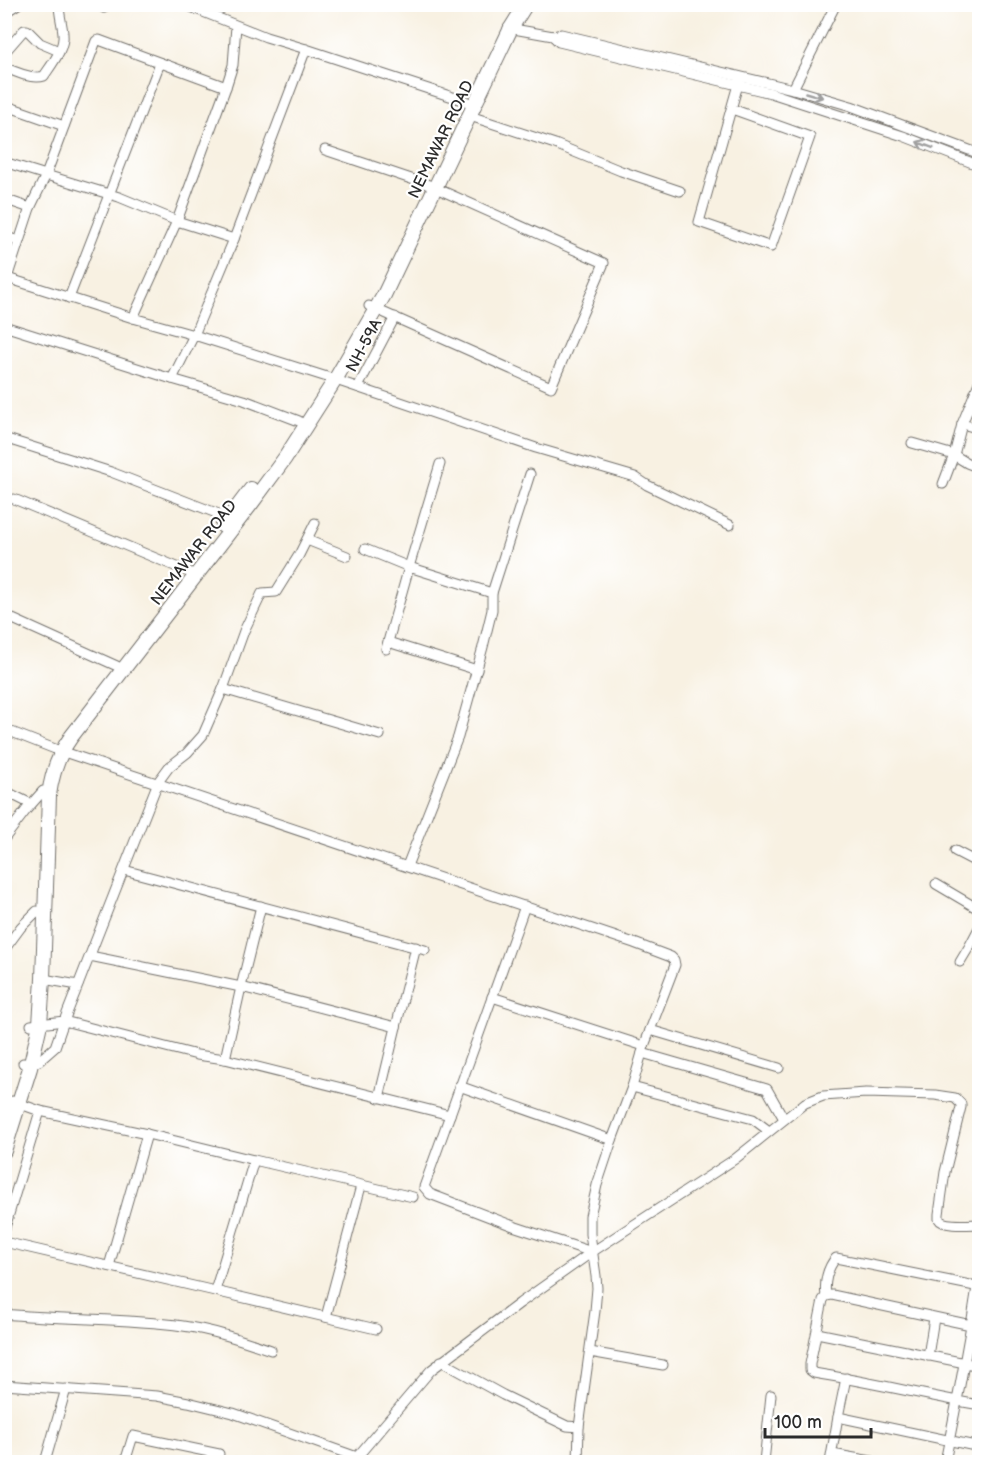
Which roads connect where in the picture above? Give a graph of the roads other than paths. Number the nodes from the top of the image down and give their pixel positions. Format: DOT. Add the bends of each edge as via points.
graph roads {
  1 [pos="18,4"];
  2 [pos="59,4"];
  3 [pos="183,4"];
  4 [pos="518,4"];
  5 [pos="526,4"];
  6 [pos="836,4"];
  7 [pos="4,13"];
  8 [pos="236,26"];
  9 [pos="508,28"];
  10 [pos="306,49"];
  11 [pos="59,51"];
  12 [pos="4,52"];
  13 [pos="160,63"];
  14 [pos="4,67"];
  15 [pos="739,80"];
  16 [pos="226,87"];
  17 [pos="793,89"];
  18 [pos="4,105"];
  19 [pos="469,109"];
  20 [pos="732,109"];
  21 [pos="64,126"];
  22 [pos="324,150"];
  23 [pos="979,152"];
  24 [pos="4,162"];
  25 [pos="980,166"];
  26 [pos="46,175"];
  27 [pos="432,187"];
  28 [pos="680,191"];
  29 [pos="108,194"];
  30 [pos="4,200"];
  31 [pos="30,208"];
  32 [pos="177,221"];
  33 [pos="4,236"];
  34 [pos="234,239"];
  35 [pos="18,241"];
  36 [pos="6,277"];
  37 [pos="69,298"];
  38 [pos="373,307"];
  39 [pos="395,317"];
  40 [pos="133,318"];
  41 [pos="4,326"];
  42 [pos="194,335"];
  43 [pos="331,378"];
  44 [pos="172,379"];
  45 [pos="980,380"];
  46 [pos="358,387"];
  47 [pos="300,421"];
  48 [pos="962,424"];
  49 [pos="980,429"];
  50 [pos="4,438"];
  51 [pos="912,443"];
  52 [pos="954,455"];
  53 [pos="440,464"];
  54 [pos="980,468"];
  55 [pos="530,474"];
  56 [pos="943,484"];
  57 [pos="14,499"];
  58 [pos="247,502"];
  59 [pos="229,518"];
  60 [pos="315,523"];
  61 [pos="730,525"];
  62 [pos="307,540"];
  63 [pos="365,549"];
  64 [pos="347,555"];
  65 [pos="409,567"];
  66 [pos="189,572"];
  67 [pos="492,593"];
  68 [pos="4,615"];
  69 [pos="117,666"];
  70 [pos="477,670"];
  71 [pos="223,689"];
  72 [pos="90,706"];
  73 [pos="5,732"];
  74 [pos="380,735"];
  75 [pos="58,749"];
  76 [pos="158,782"];
  77 [pos="43,791"];
  78 [pos="4,792"];
  79 [pos="31,804"];
  80 [pos="4,839"];
  81 [pos="955,851"];
  82 [pos="980,864"];
  83 [pos="407,866"];
  84 [pos="124,870"];
  85 [pos="936,884"];
  86 [pos="261,906"];
  87 [pos="525,906"];
  88 [pos="980,910"];
  89 [pos="37,911"];
  90 [pos="980,927"];
  91 [pos="4,950"];
  92 [pos="90,956"];
  93 [pos="960,962"];
  94 [pos="43,979"];
  95 [pos="78,985"];
  96 [pos="241,987"];
  97 [pos="492,997"];
  98 [pos="64,1021"];
  99 [pos="36,1025"];
  100 [pos="396,1027"];
  101 [pos="650,1030"];
  102 [pos="643,1050"];
  103 [pos="225,1059"];
  104 [pos="27,1063"];
  105 [pos="779,1068"];
  106 [pos="459,1086"];
  107 [pos="632,1087"];
  108 [pos="379,1098"];
  109 [pos="15,1103"];
  110 [pos="40,1111"];
  111 [pos="450,1115"];
  112 [pos="784,1119"];
  113 [pos="4,1126"];
  114 [pos="769,1131"];
  115 [pos="147,1134"];
  116 [pos="612,1140"];
  117 [pos="4,1151"];
  118 [pos="254,1160"];
  119 [pos="361,1186"];
  120 [pos="413,1197"];
  121 [pos="980,1224"];
  122 [pos="4,1232"];
  123 [pos="4,1242"];
  124 [pos="592,1252"];
  125 [pos="109,1266"];
  126 [pos="978,1287"];
  127 [pos="214,1291"];
  128 [pos="826,1296"];
  129 [pos="4,1314"];
  130 [pos="326,1317"];
  131 [pos="934,1318"];
  132 [pos="975,1326"];
  133 [pos="376,1329"];
  134 [pos="817,1333"];
  135 [pos="271,1350"];
  136 [pos="590,1352"];
  137 [pos="928,1356"];
  138 [pos="441,1361"];
  139 [pos="964,1363"];
  140 [pos="663,1365"];
  141 [pos="980,1366"];
  142 [pos="846,1378"];
  143 [pos="4,1385"];
  144 [pos="66,1389"];
  145 [pos="771,1395"];
  146 [pos="956,1401"];
  147 [pos="980,1405"];
  148 [pos="838,1417"];
  149 [pos="579,1427"];
  150 [pos="949,1441"];
  151 [pos="980,1447"];
  152 [pos="219,1454"];
  153 [pos="831,1458"];
  154 [pos="360,1460"];
  155 [pos="45,1462"];
  156 [pos="125,1462"];
  157 [pos="348,1462"];
  158 [pos="578,1462"];
  159 [pos="764,1462"];
  160 [pos="877,1462"];
  161 [pos="945,1462"];
  1 -- 7 [label="street"];
  2 -- 11 [label="street" via="64,35"];
  3 -- 8 [label="street"];
  4 -- 9 [label="highway, NEMAWAR ROAD"];
  5 -- 9 [label="highway, NEMAWAR ROAD"];
  6 -- 17 [label="street"];
  8 -- 10 [label="street"];
  8 -- 16 [label="street" via="233,65"];
  9 -- 15 [label="street"];
  9 -- 19 [label="highway, NEMAWAR ROAD"];
  10 -- 19 [label="street"];
  10 -- 34 [label="street"];
  11 -- 12 [label="street" via="24,30"];
  11 -- 14 [label="street" via="44,76"];
  13 -- 16 [label="street"];
  13 -- 21 [label="street" via="96,40"];
  13 -- 29 [label="street"];
  15 -- 17 [label="street"];
  15 -- 20 [label="street"];
  25 -- 15 [label="street, one-way"];
  16 -- 32 [label="street"];
  17 -- 23 [label="street, one-way"];
  18 -- 21 [label="street"];
  19 -- 27 [label="highway, NEMAWAR ROAD"];
  19 -- 28 [label="street"];
  20 -- 20 [label="street" via="699,222 771,247 810,137"];
  21 -- 26 [label="street"];
  22 -- 27 [label="street"];
  24 -- 26 [label="street"];
  26 -- 29 [label="street"];
  26 -- 31 [label="street"];
  27 -- 38 [label="highway, NEMAWAR ROAD"];
  27 -- 39 [label="street" via="604,263 551,387"];
  29 -- 32 [label="street"];
  29 -- 37 [label="street"];
  30 -- 31 [label="street"];
  31 -- 35 [label="street"];
  32 -- 34 [label="street"];
  32 -- 40 [label="street"];
  33 -- 35 [label="street"];
  34 -- 42 [label="street"];
  35 -- 36 [label="street"];
  36 -- 37 [label="street"];
  37 -- 40 [label="street"];
  38 -- 39 [label="street"];
  38 -- 43 [label="highway, NEMAWAR ROAD"];
  39 -- 46 [label="street, NH-59A"];
  40 -- 42 [label="street"];
  41 -- 44 [label="street"];
  42 -- 43 [label="street"];
  42 -- 44 [label="street"];
  43 -- 46 [label="street"];
  43 -- 47 [label="highway, NEMAWAR ROAD"];
  43 -- 58 [label="highway, NEMAWAR ROAD" via="285,458"];
  44 -- 47 [label="street"];
  45 -- 48 [label="street"];
  46 -- 61 [label="street" via="635,477"];
  47 -- 58 [label="highway, NEMAWAR ROAD"];
  48 -- 49 [label="street"];
  48 -- 52 [label="street"];
  50 -- 59 [label="street" via="111,472"];
  51 -- 52 [label="street"];
  52 -- 54 [label="street"];
  52 -- 56 [label="street"];
  53 -- 65 [label="street"];
  55 -- 67 [label="street"];
  57 -- 66 [label="street"];
  58 -- 59 [label="highway, NEMAWAR ROAD"];
  58 -- 72 [label="highway, NEMAWAR ROAD"];
  59 -- 66 [label="highway, NEMAWAR ROAD"];
  60 -- 62 [label="street"];
  62 -- 64 [label="street"];
  62 -- 71 [label="street" via="276,592 262,594"];
  63 -- 65 [label="street"];
  65 -- 67 [label="street"];
  65 -- 70 [label="street" via="387,645"];
  66 -- 69 [label="highway, NEMAWAR ROAD"];
  67 -- 70 [label="street" via="492,610"];
  68 -- 69 [label="street"];
  69 -- 72 [label="highway, NEMAWAR ROAD"];
  70 -- 83 [label="street" via="458,737"];
  71 -- 74 [label="street"];
  71 -- 76 [label="street" via="203,735"];
  72 -- 75 [label="highway, NEMAWAR ROAD" via="60,740"];
  73 -- 75 [label="street"];
  75 -- 76 [label="street"];
  75 -- 77 [label="highway, NEMAWAR ROAD" via="48,762"];
  75 -- 94 [label="highway, NEMAWAR ROAD" via="49,795"];
  76 -- 83 [label="street"];
  76 -- 84 [label="street"];
  77 -- 79 [label="street"];
  77 -- 89 [label="highway, NEMAWAR ROAD"];
  78 -- 79 [label="street"];
  79 -- 80 [label="street"];
  81 -- 82 [label="street"];
  83 -- 87 [label="street"];
  84 -- 86 [label="street"];
  84 -- 92 [label="street"];
  85 -- 88 [label="street"];
  86 -- 96 [label="street"];
  86 -- 100 [label="street" via="420,948"];
  87 -- 97 [label="street"];
  87 -- 101 [label="street" via="671,957 675,965"];
  89 -- 91 [label="street"];
  89 -- 99 [label="highway, NEMAWAR ROAD"];
  90 -- 93 [label="street"];
  92 -- 95 [label="street"];
  92 -- 96 [label="street"];
  94 -- 95 [label="street"];
  94 -- 99 [label="highway, NEMAWAR ROAD"];
  95 -- 98 [label="street"];
  96 -- 100 [label="street"];
  96 -- 103 [label="street"];
  97 -- 102 [label="street"];
  97 -- 106 [label="street"];
  98 -- 99 [label="street"];
  98 -- 103 [label="street"];
  98 -- 104 [label="street" via="55,1047 39,1061"];
  99 -- 104 [label="highway, NEMAWAR ROAD"];
  100 -- 108 [label="street"];
  101 -- 102 [label="street"];
  101 -- 105 [label="street"];
  102 -- 107 [label="street"];
  102 -- 112 [label="street" via="767,1089"];
  103 -- 108 [label="street"];
  104 -- 109 [label="highway, NEMAWAR ROAD"];
  106 -- 111 [label="street"];
  106 -- 116 [label="street"];
  107 -- 114 [label="street" via="753,1119"];
  107 -- 116 [label="street"];
  108 -- 111 [label="street"];
  109 -- 110 [label="street"];
  109 -- 113 [label="highway, NEMAWAR ROAD"];
  109 -- 117 [label="highway, NEMAWAR ROAD"];
  110 -- 115 [label="street"];
  110 -- 122 [label="street"];
  111 -- 124 [label="street" via="424,1187 429,1194"];
  112 -- 114 [label="street"];
  112 -- 121 [label="street" via="805,1103 823,1096 866,1093 955,1098 961,1107 945,1172 939,1219 948,1224"];
  114 -- 124 [label="street" via="735,1159"];
  115 -- 118 [label="street"];
  115 -- 125 [label="street"];
  116 -- 124 [label="street" via="590,1216"];
  118 -- 119 [label="street"];
  118 -- 127 [label="street"];
  119 -- 120 [label="street"];
  119 -- 130 [label="street"];
  123 -- 125 [label="street"];
  124 -- 136 [label="street" via="597,1288"];
  124 -- 138 [label="street"];
  125 -- 127 [label="street"];
  126 -- 128 [label="street" via="836,1258 831,1263"];
  126 -- 132 [label="street"];
  127 -- 130 [label="street"];
  128 -- 131 [label="street"];
  128 -- 134 [label="street"];
  129 -- 135 [label="street" via="182,1326"];
  130 -- 133 [label="street"];
  131 -- 132 [label="street"];
  131 -- 137 [label="street"];
  132 -- 139 [label="street"];
  134 -- 137 [label="street"];
  134 -- 142 [label="street" via="810,1370 814,1374"];
  136 -- 140 [label="street"];
  136 -- 149 [label="street"];
  137 -- 139 [label="street"];
  138 -- 149 [label="street" via="567,1426"];
  138 -- 154 [label="street" via="421,1380"];
  139 -- 141 [label="street"];
  139 -- 146 [label="street"];
  142 -- 146 [label="street"];
  142 -- 148 [label="street"];
  143 -- 144 [label="street"];
  144 -- 154 [label="street" via="188,1402 233,1413"];
  144 -- 155 [label="street"];
  145 -- 159 [label="street"];
  146 -- 147 [label="street"];
  146 -- 150 [label="street"];
  148 -- 150 [label="street"];
  148 -- 153 [label="street"];
  149 -- 158 [label="street"];
  150 -- 151 [label="street"];
  150 -- 161 [label="street"];
  152 -- 156 [label="street" via="133,1436"];
  153 -- 160 [label="street"];
  154 -- 157 [label="street"];
}
